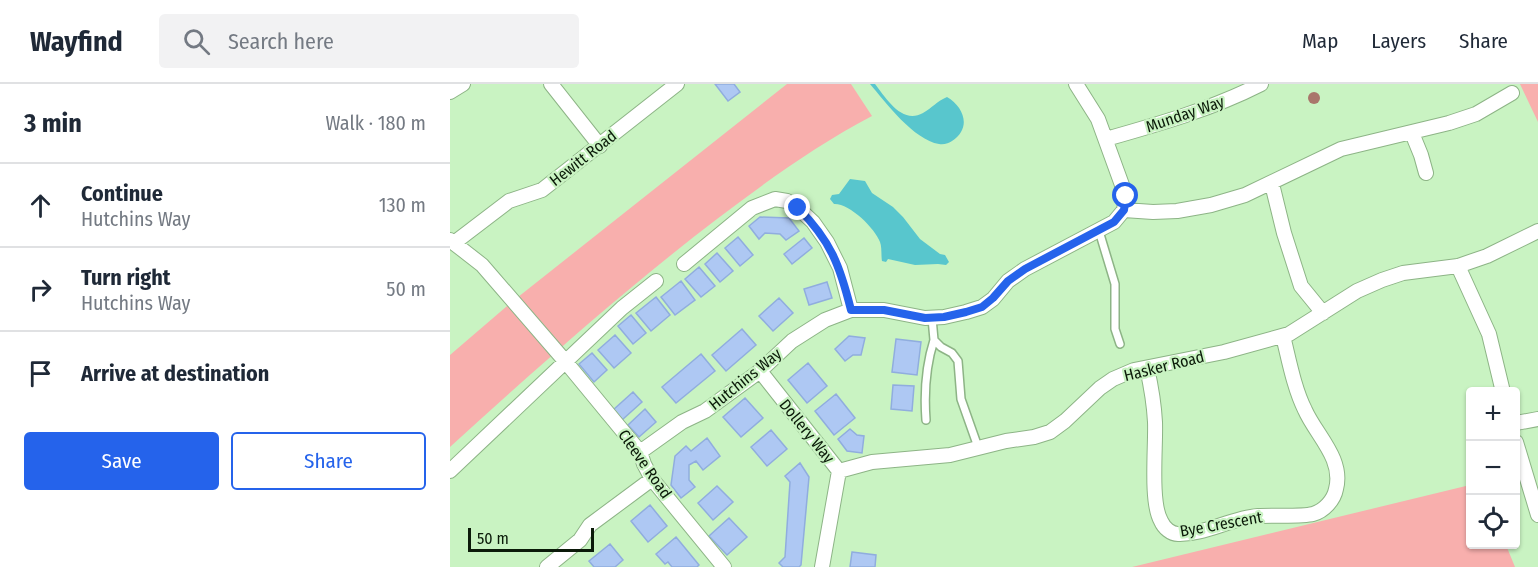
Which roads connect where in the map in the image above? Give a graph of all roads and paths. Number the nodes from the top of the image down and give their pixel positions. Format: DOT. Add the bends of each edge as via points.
graph roads {
  1 [pos="463,84"];
  2 [pos="551,84"];
  3 [pos="677,84"];
  4 [pos="1076,84"];
  5 [pos="1261,84"];
  6 [pos="450,92"];
  7 [pos="1512,93"];
  8 [pos="1412,133"];
  9 [pos="1106,139"];
  10 [pos="600,146"];
  11 [pos="1426,173"];
  12 [pos="1272,184"];
  13 [pos="1124,210"];
  14 [pos="1100,231"];
  15 [pos="1538,231"];
  16 [pos="452,242"];
  17 [pos="684,264"];
  18 [pos="1458,266"];
  19 [pos="656,281"];
  20 [pos="851,310"];
  21 [pos="1323,313"];
  22 [pos="932,318"];
  23 [pos="1283,336"];
  24 [pos="934,340"];
  25 [pos="1120,344"];
  26 [pos="566,361"];
  27 [pos="1147,368"];
  28 [pos="760,371"];
  29 [pos="1502,387"];
  30 [pos="1538,419"];
  31 [pos="926,420"];
  32 [pos="1520,422"];
  33 [pos="978,447"];
  34 [pos="640,452"];
  35 [pos="1520,458"];
  36 [pos="450,471"];
  37 [pos="839,471"];
  38 [pos="652,479"];
  39 [pos="1538,516"];
  40 [pos="547,567"];
  41 [pos="724,567"];
  42 [pos="822,567"];
  1 -- 6 [label="street"];
  2 -- 10 [label="street"];
  3 -- 10 [label="street, Hewitt Road"];
  4 -- 9 [label="street"];
  5 -- 9 [label="street, Munday Way" via="1191,113"];
  7 -- 8 [label="street" via="1476,114"];
  8 -- 11 [label="street"];
  8 -- 12 [label="street" via="1341,149"];
  9 -- 13 [label="street" via="1126,196"];
  10 -- 16 [label="street, Hewitt Road" via="542,190 509,201"];
  12 -- 13 [label="street" via="1189,209"];
  12 -- 21 [label="street" via="1302,286"];
  13 -- 14 [label="street, Hutchins Way"];
  14 -- 22 [label="street, Hutchins Way" via="1025,269 982,307"];
  14 -- 25 [label="lane" via="1115,284 1115,329"];
  15 -- 18 [label="street, Hasker Road"];
  16 -- 26 [label="street, Cleeve Road" via="482,265"];
  17 -- 20 [label="street" via="752,208 775,199 787,201 813,222 827,242 840,268"];
  18 -- 21 [label="street, Hasker Road" via="1403,273 1382,280"];
  18 -- 29 [label="street" via="1489,334"];
  19 -- 26 [label="street"];
  20 -- 22 [label="street, Hutchins Way" via="884,310"];
  20 -- 28 [label="street, Hutchins Way" via="825,320 792,341"];
  21 -- 23 [label="street, Hasker Road"];
  22 -- 24 [label="lane"];
  23 -- 27 [label="street, Hasker Road"];
  23 -- 27 [label="street, Bye Crescent" via="1305,410 1338,472 1329,505 1312,514 1256,516 1176,534 1164,527 1156,504 1155,422"];
  24 -- 31 [label="lane" via="924,398"];
  24 -- 33 [label="lane" via="958,361 961,399"];
  26 -- 34 [label="street, Cleeve Road"];
  26 -- 36 [label="street"];
  27 -- 33 [label="street, Hasker Road" via="1113,379 1050,432"];
  28 -- 34 [label="street, Hutchins Way"];
  28 -- 37 [label="street, Dollery Way"];
  30 -- 32 [label="street"];
  33 -- 37 [label="street, Hasker Road" via="932,458 873,462"];
  34 -- 38 [label="street, Cleeve Road"];
  35 -- 39 [label="street"];
  37 -- 42 [label="street, Dollery Way"];
  38 -- 40 [label="street" via="590,525 580,540"];
  38 -- 41 [label="street, Cleeve Road"];
}
